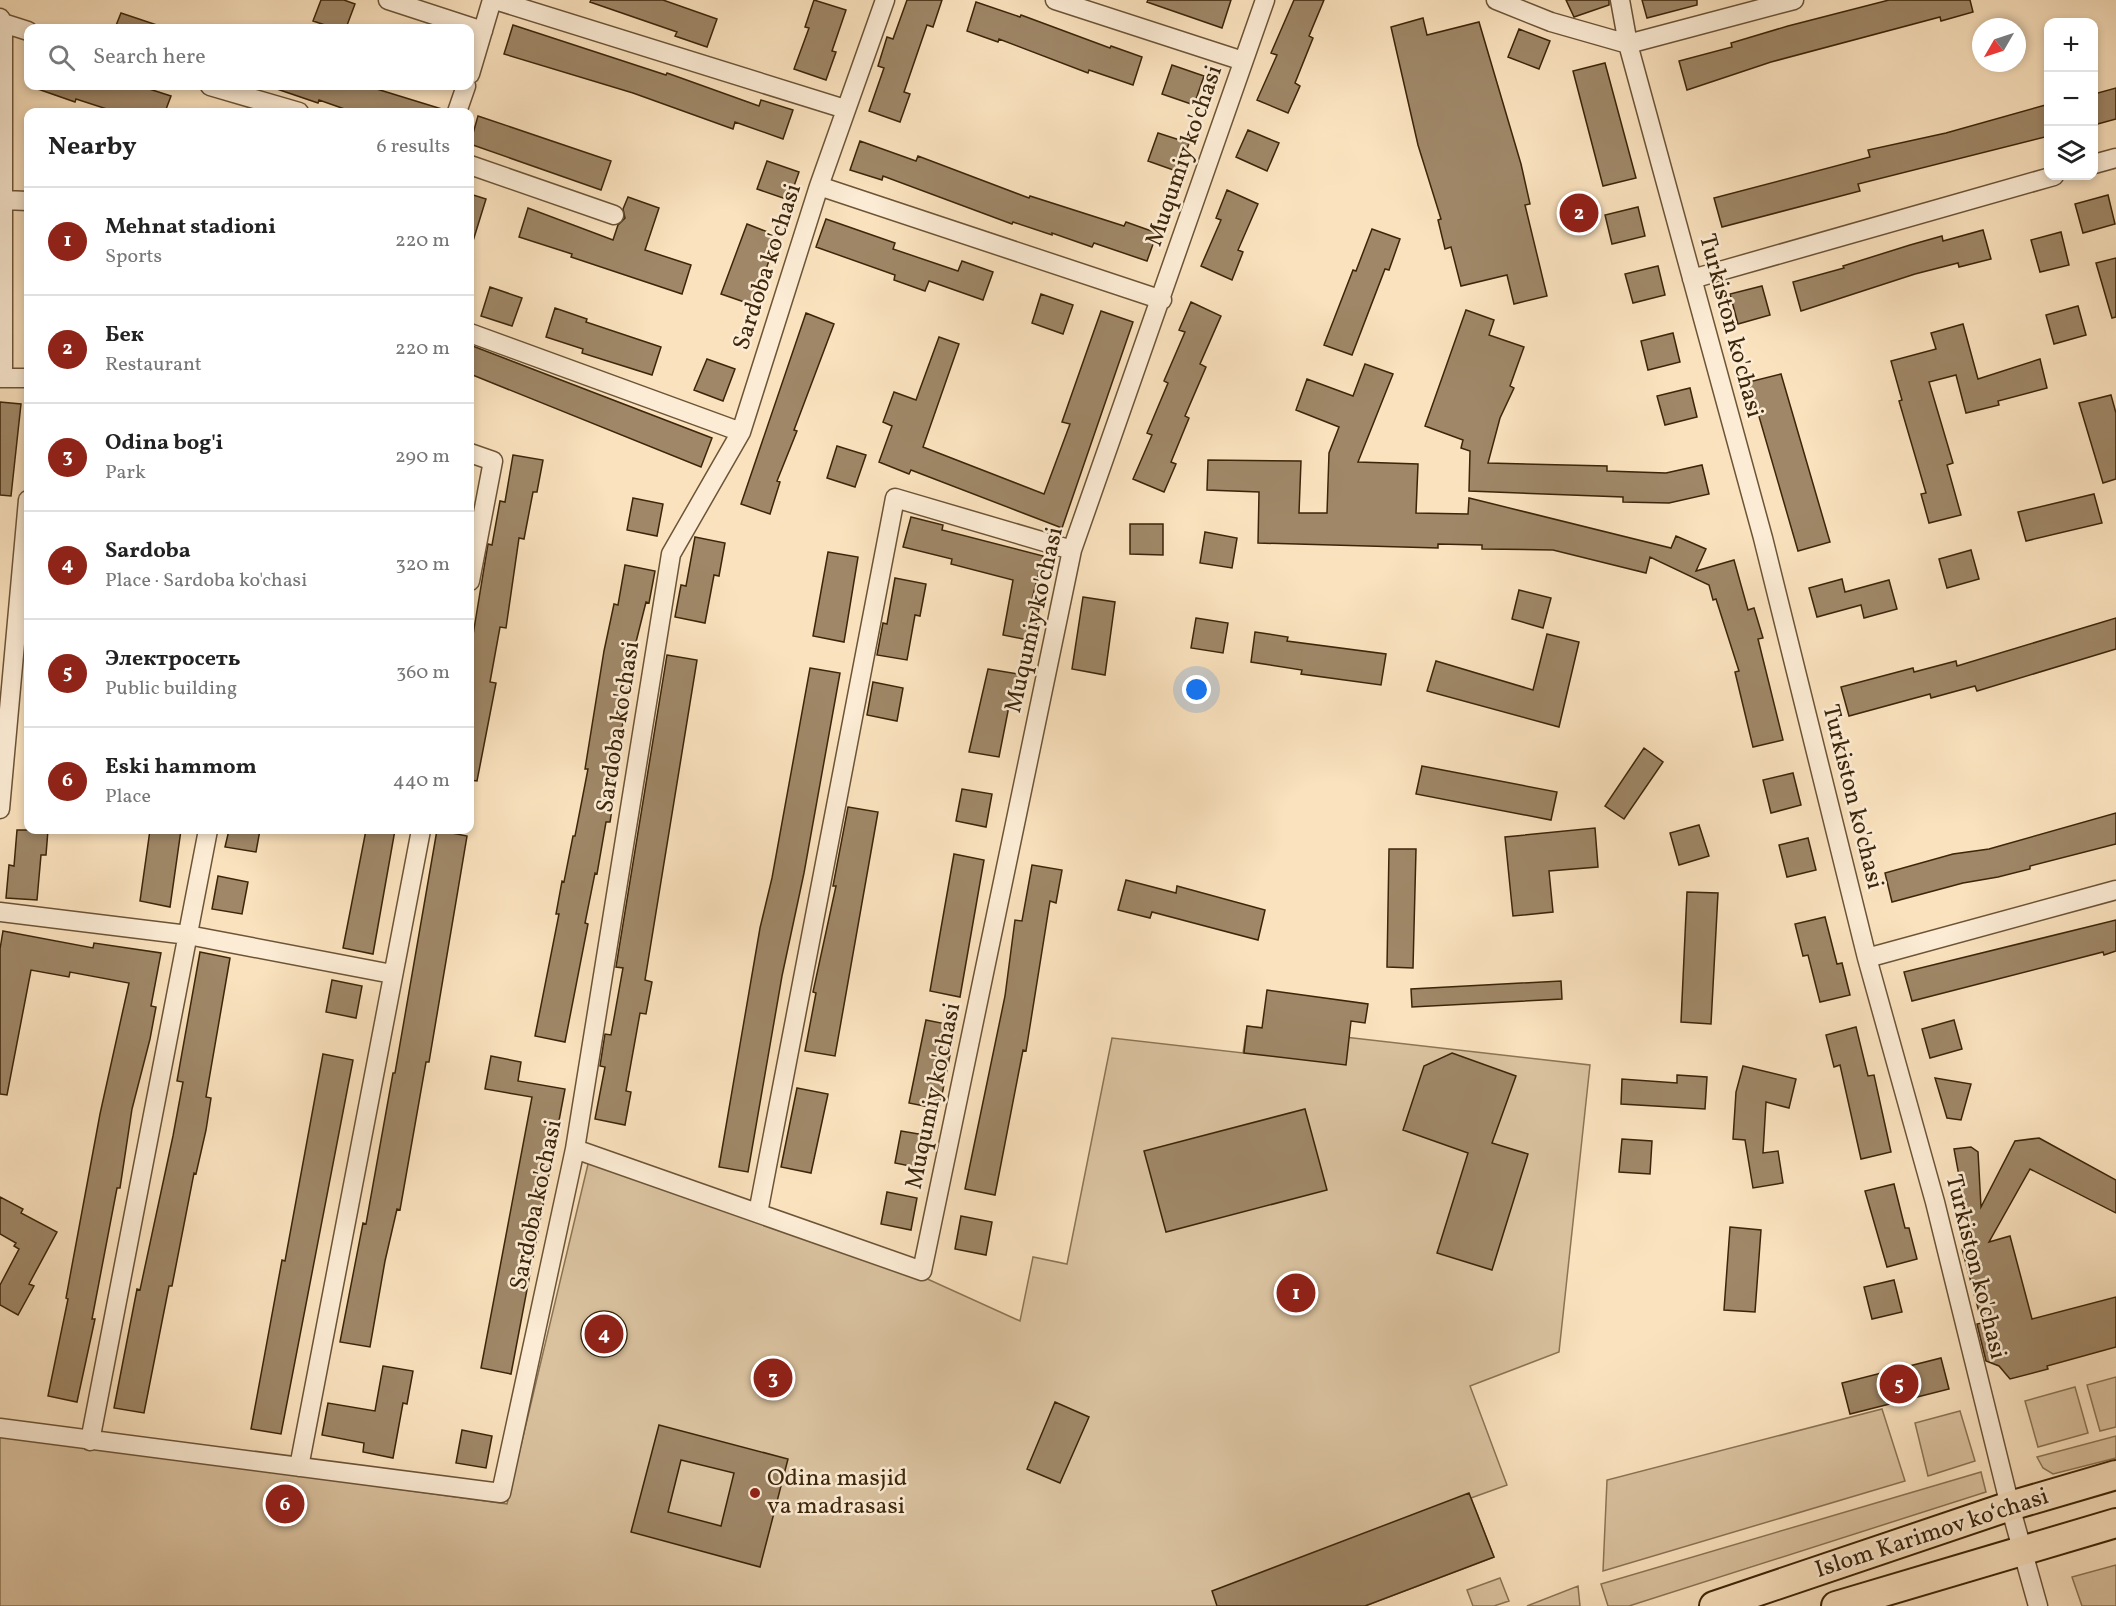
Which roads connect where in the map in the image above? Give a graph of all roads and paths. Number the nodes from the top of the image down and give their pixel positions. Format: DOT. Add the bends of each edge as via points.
graph roads {
  1 [pos="388,0"];
  2 [pos="494,0"];
  3 [pos="885,0"];
  4 [pos="1055,0"];
  5 [pos="1265,0"];
  6 [pos="1496,0"];
  7 [pos="1620,0"];
  8 [pos="1794,0"];
  9 [pos="1,21"];
  10 [pos="462,24"];
  11 [pos="474,28"];
  12 [pos="24,30"];
  13 [pos="483,31"];
  14 [pos="1628,44"];
  15 [pos="474,61"];
  16 [pos="1243,61"];
  17 [pos="224,90"];
  18 [pos="465,90"];
  19 [pos="285,108"];
  20 [pos="458,108"];
  21 [pos="845,109"];
  22 [pos="2116,158"];
  23 [pos="2098,163"];
  24 [pos="474,166"];
  25 [pos="2044,179"];
  26 [pos="819,186"];
  27 [pos="3,200"];
  28 [pos="24,201"];
  29 [pos="614,215"];
  30 [pos="1692,279"];
  31 [pos="1162,300"];
  32 [pos="474,334"];
  33 [pos="2,378"];
  34 [pos="24,378"];
  35 [pos="741,432"];
  36 [pos="474,454"];
  37 [pos="24,544"];
  38 [pos="1072,550"];
  39 [pos="474,560"];
  40 [pos="0,809"];
  41 [pos="207,834"];
  42 [pos="420,834"];
  43 [pos="2116,890"];
  44 [pos="0,912"];
  45 [pos="188,935"];
  46 [pos="1867,958"];
  47 [pos="392,974"];
  48 [pos="575,1149"];
  49 [pos="758,1213"];
  50 [pos="0,1428"];
  51 [pos="90,1441"];
  52 [pos="299,1467"];
  53 [pos="2116,1475"];
  54 [pos="2010,1506"];
  55 [pos="2116,1522"];
  56 [pos="2023,1550"];
  57 [pos="1714,1606"];
  58 [pos="1836,1606"];
  59 [pos="2038,1606"];
  1 -- 10 [label="street"];
  2 -- 13 [label="street"];
  2 -- 21 [label="street"];
  3 -- 21 [label="street, Sardoba ko'chasi"];
  4 -- 16 [label="street"];
  5 -- 16 [label="street, Muqumiy ko'chasi"];
  6 -- 14 [label="street" via="1551,22"];
  7 -- 14 [label="street, Turkiston ko'chasi"];
  8 -- 14 [label="street"];
  9 -- 12 [label="street"];
  9 -- 27 [label="street"];
  11 -- 13 [label="street"];
  13 -- 15 [label="street"];
  14 -- 30 [label="street, Turkiston ko'chasi"];
  16 -- 31 [label="street, Muqumiy ko'chasi"];
  17 -- 19 [label="street"];
  18 -- 20 [label="street"];
  21 -- 26 [label="street, Sardoba ko'chasi"];
  22 -- 23 [label="street"];
  24 -- 29 [label="street"];
  25 -- 30 [label="street"];
  26 -- 31 [label="street"];
  26 -- 35 [label="street, Sardoba ko'chasi"];
  27 -- 28 [label="street"];
  27 -- 33 [label="street"];
  30 -- 46 [label="street, Turkiston ko'chasi" via="1763,538"];
  31 -- 38 [label="street, Muqumiy ko'chasi"];
  32 -- 35 [label="street"];
  33 -- 34 [label="street"];
  35 -- 48 [label="street, Sardoba ko'chasi" via="671,554"];
  36 -- 39 [label="street" via="493,461"];
  37 -- 40 [label="street"];
  38 -- 49 [label="street, Muqumiy ko'chasi" via="922,1271"];
  38 -- 49 [label="street" via="895,498"];
  41 -- 45 [label="street"];
  42 -- 47 [label="street"];
  43 -- 46 [label="street"];
  44 -- 45 [label="street"];
  45 -- 47 [label="street"];
  45 -- 51 [label="street"];
  46 -- 54 [label="street, Turkiston ko'chasi" via="1935,1202"];
  47 -- 52 [label="street"];
  48 -- 49 [label="street"];
  48 -- 52 [label="street, Sardoba ko'chasi" via="501,1493"];
  50 -- 51 [label="street"];
  51 -- 52 [label="street"];
  53 -- 54 [label="main road, Islom Karimov ko‘chasi"];
  54 -- 56 [label="street, Turkiston ko'chasi"];
  54 -- 57 [label="main road, Islom Karimov ko‘chasi"];
  55 -- 56 [label="main road, Islom Karimov ko‘chasi"];
  56 -- 58 [label="main road, Islom Karimov ko‘chasi"];
  56 -- 59 [label="street, Turkiston ko'chasi"];
}
